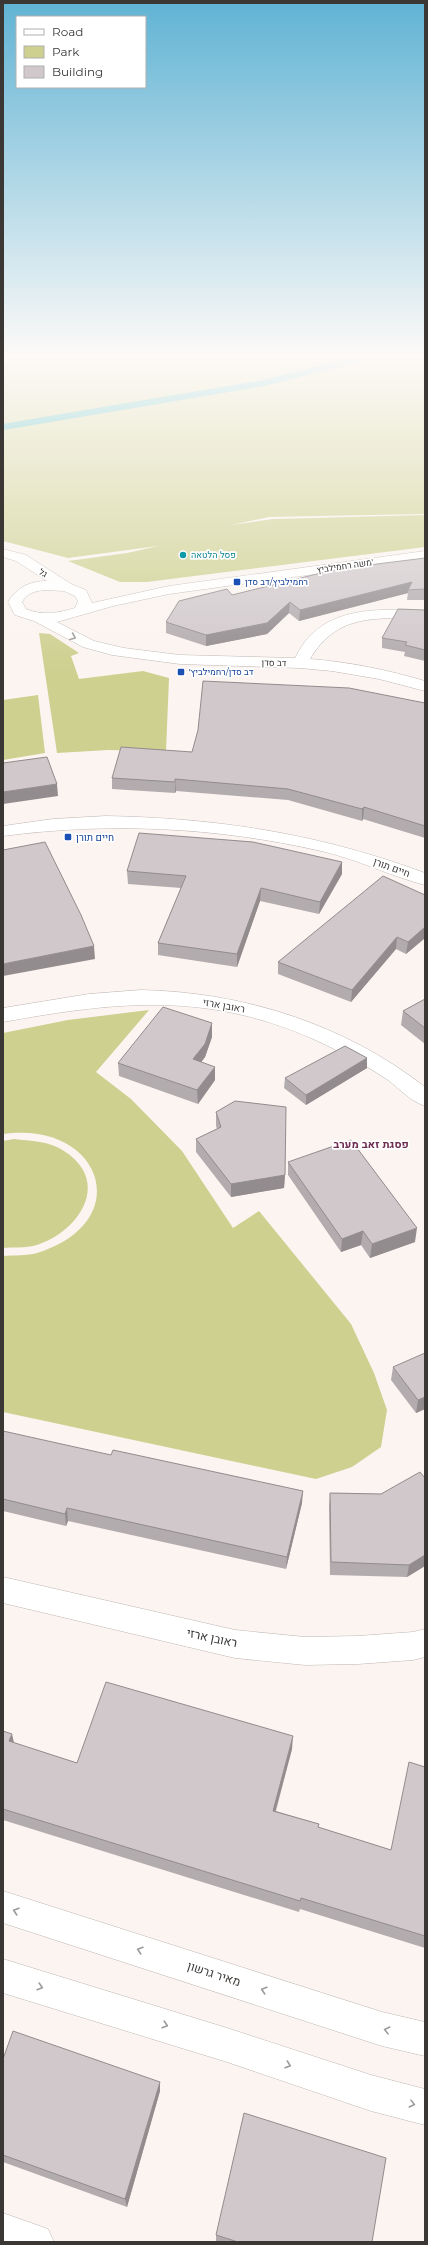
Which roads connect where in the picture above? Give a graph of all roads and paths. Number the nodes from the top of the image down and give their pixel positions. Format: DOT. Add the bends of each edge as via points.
graph roads {
  1 [pos="3,554"];
  2 [pos="425,555"];
  3 [pos="21,558"];
  4 [pos="66,586"];
  5 [pos="169,590"];
  6 [pos="81,593"];
  7 [pos="12,601"];
  8 [pos="78,611"];
  9 [pos="425,615"];
  10 [pos="3,616"];
  11 [pos="33,617"];
  12 [pos="121,652"];
  13 [pos="300,663"];
  14 [pos="425,686"];
  15 [pos="3,831"];
  16 [pos="425,879"];
  17 [pos="3,1015"];
  18 [pos="425,1098"];
  19 [pos="3,1590"];
  20 [pos="425,1643"];
  21 [pos="3,1907"];
  22 [pos="3,1976"];
  23 [pos="425,2039"];
  24 [pos="425,2107"];
  25 [pos="3,2232"];
  26 [pos="35,2242"];
  1 -- 3 [label="street, גל"];
  2 -- 5 [label="street, משה רחמילביץ'"];
  3 -- 4 [label="street, גל"];
  3 -- 7 [label="street, גל" via="25,570 24,583"];
  4 -- 6 [label="street, גל"];
  4 -- 7 [label="street" via="32,588"];
  5 -- 6 [label="street, משה רחמילביץ'"];
  5 -- 8 [label="street, משה רחמילביץ'"];
  6 -- 8 [label="street" via="86,601"];
  7 -- 11 [label="street, דב סדן" via="16,608"];
  8 -- 11 [label="street, משה רחמילביץ'" via="57,618"];
  8 -- 12 [label="street, דב סדן" via="83,628"];
  9 -- 13 [label="street" via="381,614 346,621 319,635"];
  10 -- 11 [label="street"];
  11 -- 12 [label="street, דב סדן, one-way" via="96,647"];
  12 -- 13 [label="street, דב סדן" via="186,661"];
  13 -- 14 [label="street, דב סדן" via="373,672"];
  15 -- 16 [label="street, חיים תורן" via="120,822 245,832 352,852"];
  17 -- 18 [label="street, ראובן ארזי" via="56,1005 142,996 182,998 221,1004 260,1012 347,1046 390,1069"];
  19 -- 20 [label="street, ראובן ארזי" via="235,1644 304,1651 358,1650"];
  23 -- 21 [label="street, מאיר גרשון, one-way" via="382,2029"];
  22 -- 24 [label="street, one-way" via="227,2045 371,2093"];
  25 -- 26 [label="street"];
}
